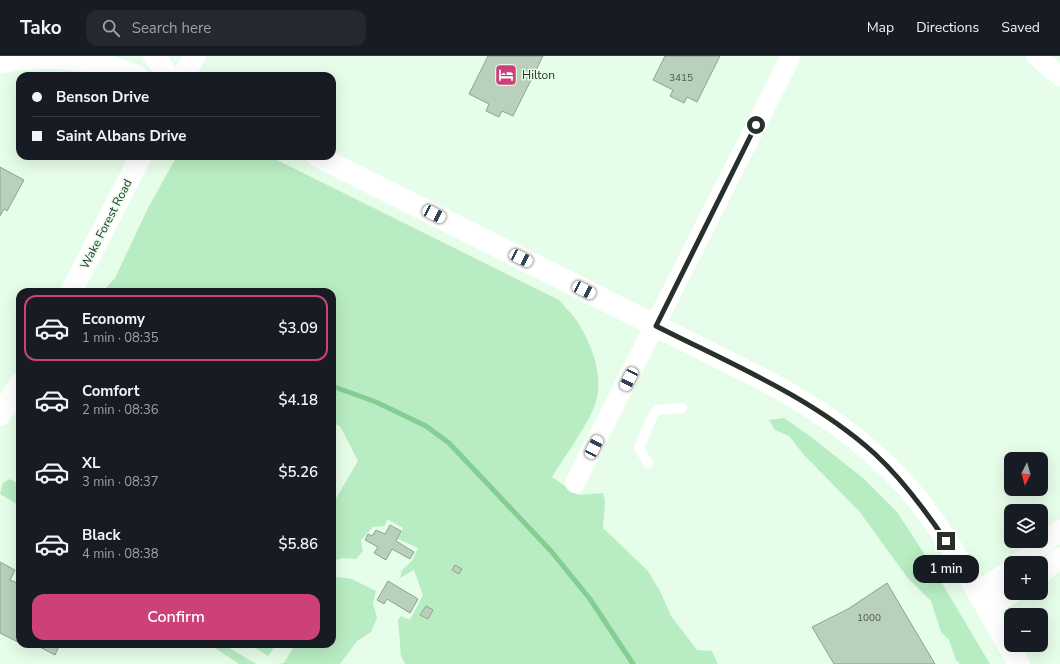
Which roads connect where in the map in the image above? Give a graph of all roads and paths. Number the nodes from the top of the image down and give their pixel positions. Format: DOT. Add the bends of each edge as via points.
graph roads {
  1 [pos="154,56"];
  2 [pos="195,56"];
  3 [pos="791,56"];
  4 [pos="1036,56"];
  5 [pos="0,62"];
  6 [pos="125,72"];
  7 [pos="166,72"];
  8 [pos="185,72"];
  9 [pos="1060,76"];
  10 [pos="139,160"];
  11 [pos="325,160"];
  12 [pos="73,288"];
  13 [pos="656,326"];
  14 [pos="16,390"];
  15 [pos="682,408"];
  16 [pos="0,415"];
  17 [pos="648,462"];
  18 [pos="575,483"];
  19 [pos="1060,530"];
  20 [pos="1028,556"];
  21 [pos="1060,557"];
  22 [pos="1048,568"];
  23 [pos="1004,577"];
  24 [pos="1004,595"];
  25 [pos="982,600"];
  26 [pos="1019,664"];
  1 -- 7 [label="street"];
  2 -- 8 [label="street"];
  3 -- 13 [label="street"];
  4 -- 9 [label="street"];
  5 -- 6 [label="street" via="35,58 76,59"];
  10 -- 12 [label="street, Wake Forest Road"];
  11 -- 13 [label="street"];
  13 -- 18 [label="street"];
  13 -- 25 [label="street" via="811,406 854,437 892,471 925,509"];
  14 -- 16 [label="street"];
  15 -- 17 [label="lane" via="657,410 653,415 639,448"];
  19 -- 20 [label="street"];
  21 -- 22 [label="street"];
  23 -- 25 [label="street"];
  24 -- 25 [label="street"];
  25 -- 26 [label="street"];
}
